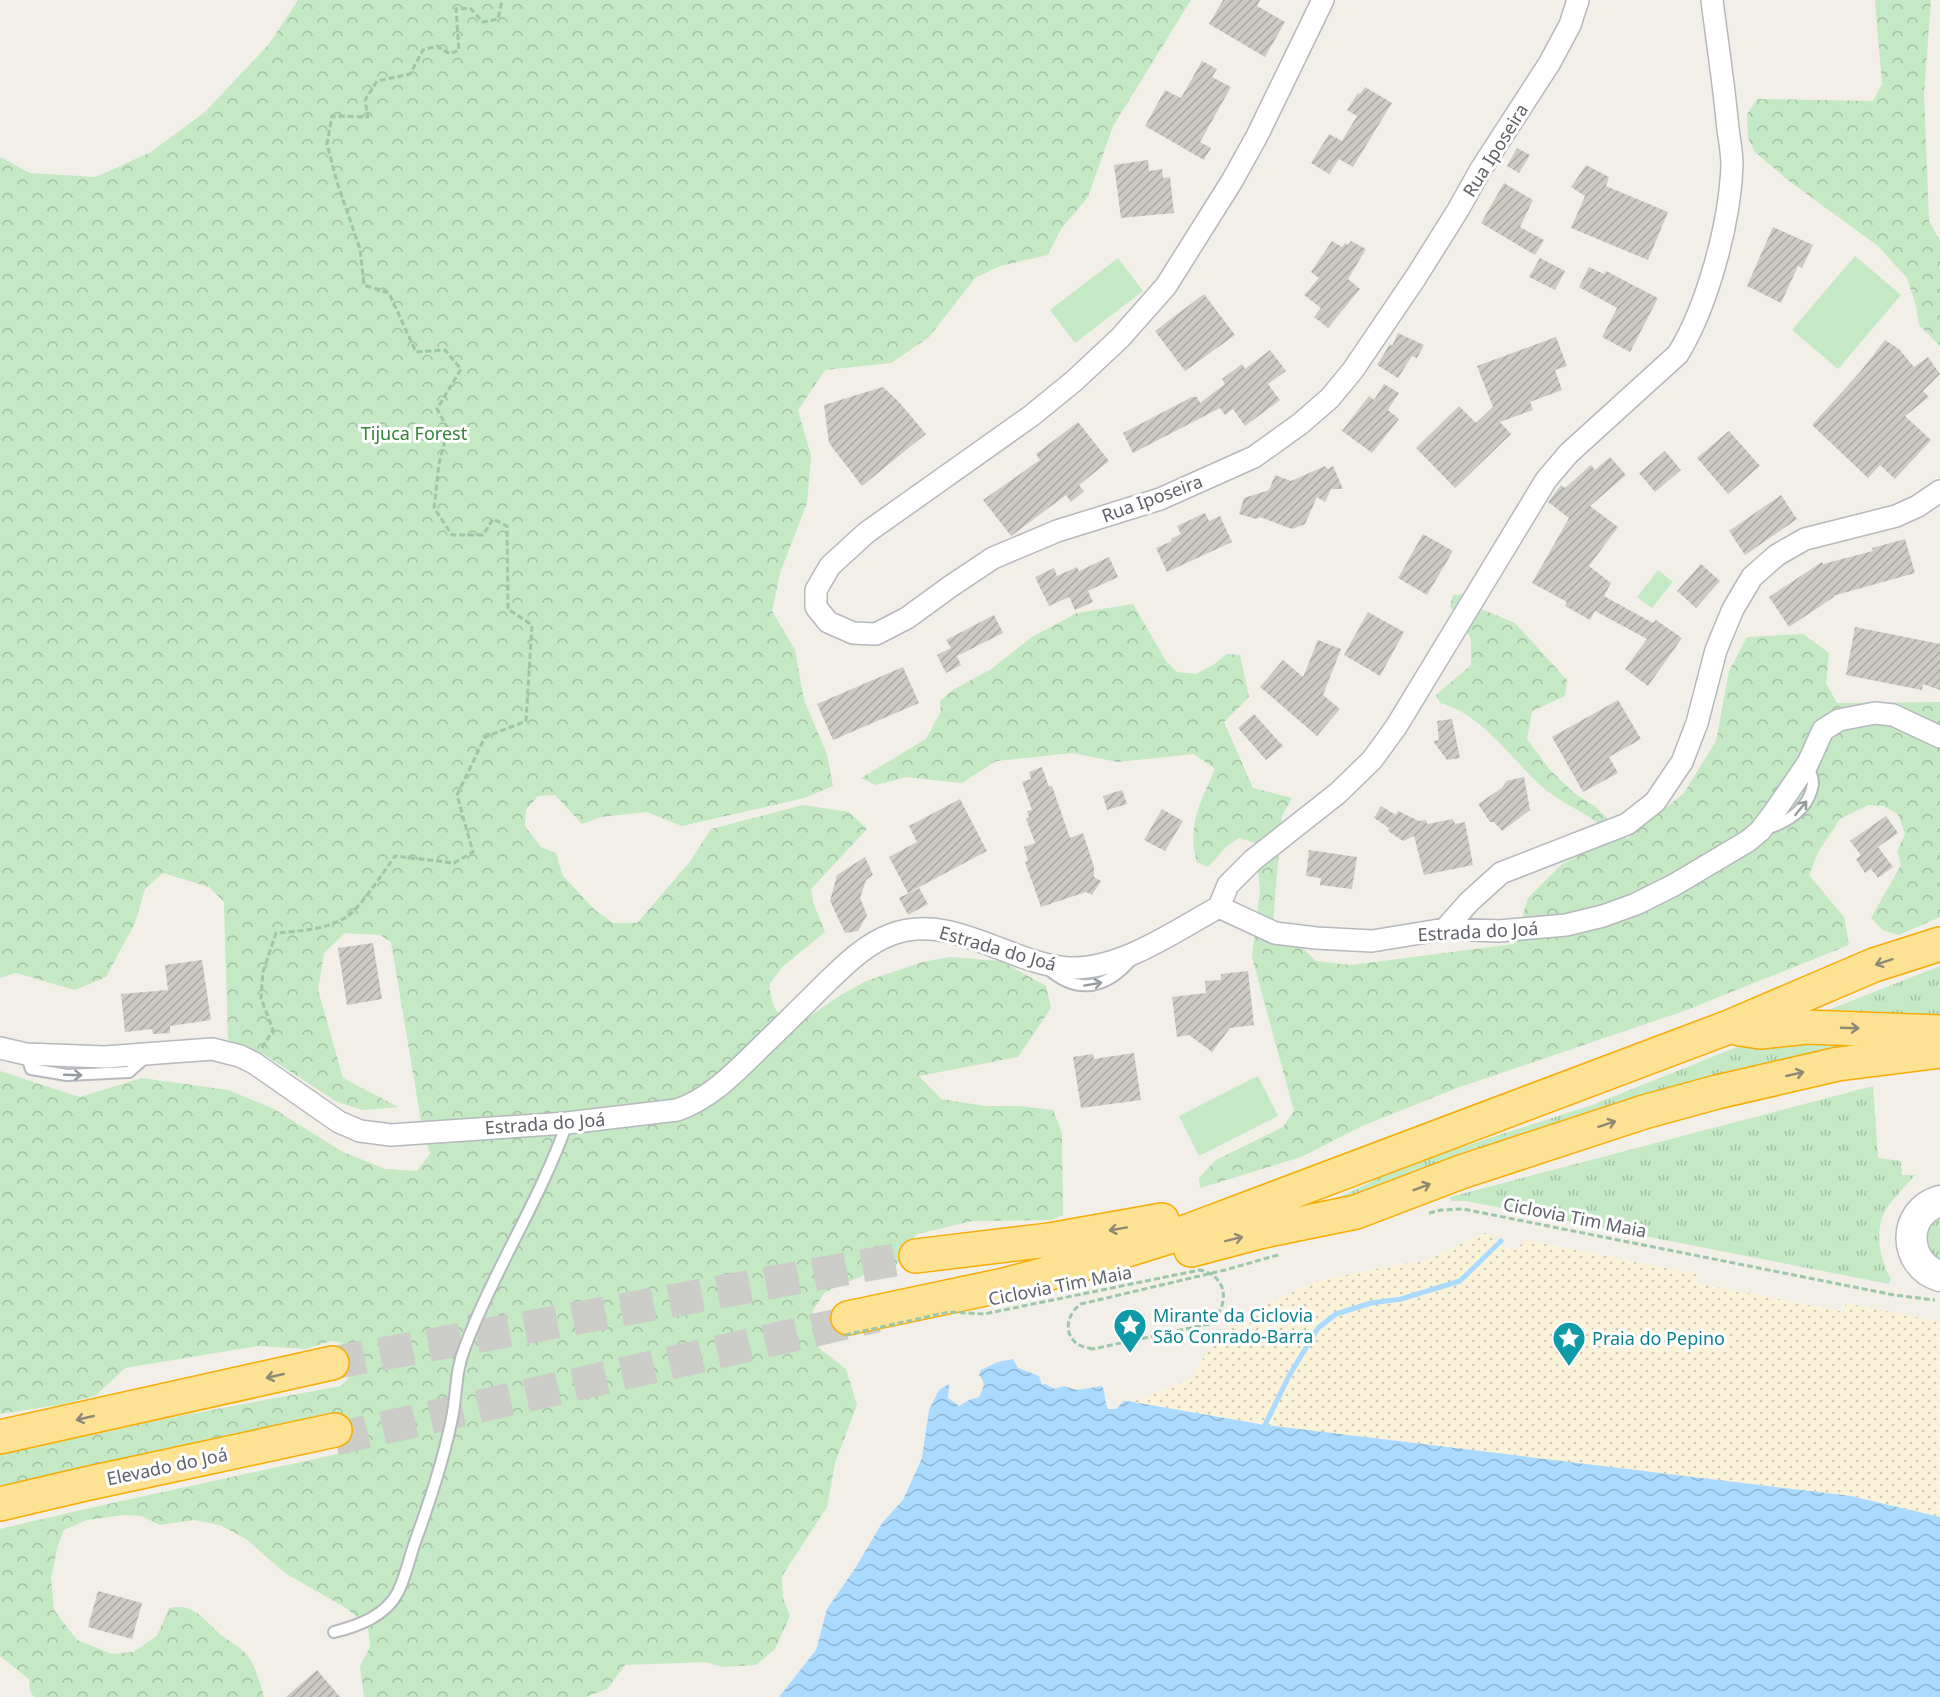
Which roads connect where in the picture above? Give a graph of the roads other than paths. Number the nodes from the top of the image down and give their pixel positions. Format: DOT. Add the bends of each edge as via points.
graph roads {
  1 [pos="1323,0"];
  2 [pos="1578,0"];
  3 [pos="1712,0"];
  4 [pos="1940,491"];
  5 [pos="1940,737"];
  6 [pos="1219,907"];
  7 [pos="1445,929"];
  8 [pos="1940,944"];
  9 [pos="1729,1027"];
  10 [pos="1940,1032"];
  11 [pos="0,1048"];
  12 [pos="1940,1051"];
  13 [pos="567,1123"];
  14 [pos="1338,1173"];
  15 [pos="1940,1201"];
  16 [pos="916,1256"];
  17 [pos="1137,1262"];
  18 [pos="1940,1276"];
  19 [pos="847,1327"];
  20 [pos="332,1363"];
  21 [pos="15,1433"];
  22 [pos="0,1504"];
  23 [pos="0,1514"];
  24 [pos="334,1632"];
  1 -- 2 [label="street, Rua Iposeira" via="1257,136 1166,285 1120,338 1074,381 866,533 830,566 816,590 816,607 828,622 853,633 876,634 907,618 993,558 1057,531 1160,498 1254,457 1300,424 1330,398 1353,370 1416,277 1549,64 1570,25"];
  3 -- 6 [label="street" via="1732,162 1730,194 1715,260 1688,337 1678,354 1569,453 1546,480 1372,760 1338,793 1252,860 1228,885"];
  4 -- 7 [label="street" via="1896,516 1805,539 1760,569 1733,609 1716,651 1682,762 1655,802 1628,824 1501,873"];
  5 -- 7 [label="street, Estrada do Joá" via="1893,715 1875,713 1839,720 1823,730 1808,763 1760,831 1674,885 1636,904 1566,925 1499,931"];
  6 -- 7 [label="street, Estrada do Joá" via="1275,933 1316,938 1372,941"];
  6 -- 13 [label="street, Estrada do Joá" via="1139,951 1104,965 1071,968 1042,964 943,930 914,928 888,936 852,958 722,1085 691,1105"];
  8 -- 9 [label="highway, one-way" via="1874,965"];
  9 -- 10 [label="highway, one-way" via="1760,1032 1808,1027"];
  9 -- 14 [label="highway"];
  11 -- 13 [label="street, Estrada do Joá" via="26,1054 105,1057 212,1049 254,1063 339,1122 360,1131 391,1135"];
  17 -- 12 [label="highway, one-way" via="1356,1212 1461,1172 1717,1092 1838,1064"];
  13 -- 24 [label="lane" via="464,1348 439,1475 397,1594 380,1613 355,1627"];
  14 -- 16 [label="highway, one-way" via="1148,1224"];
  14 -- 19 [label="highway" via="1158,1241"];
  15 -- 18 [label="street" via="1918,1215 1911,1231 1918,1262"];
  20 -- 21 [label="highway, one-way"];
  22 -- 23 [label="highway, Elevado do Joá" via="335,1435"];
}
